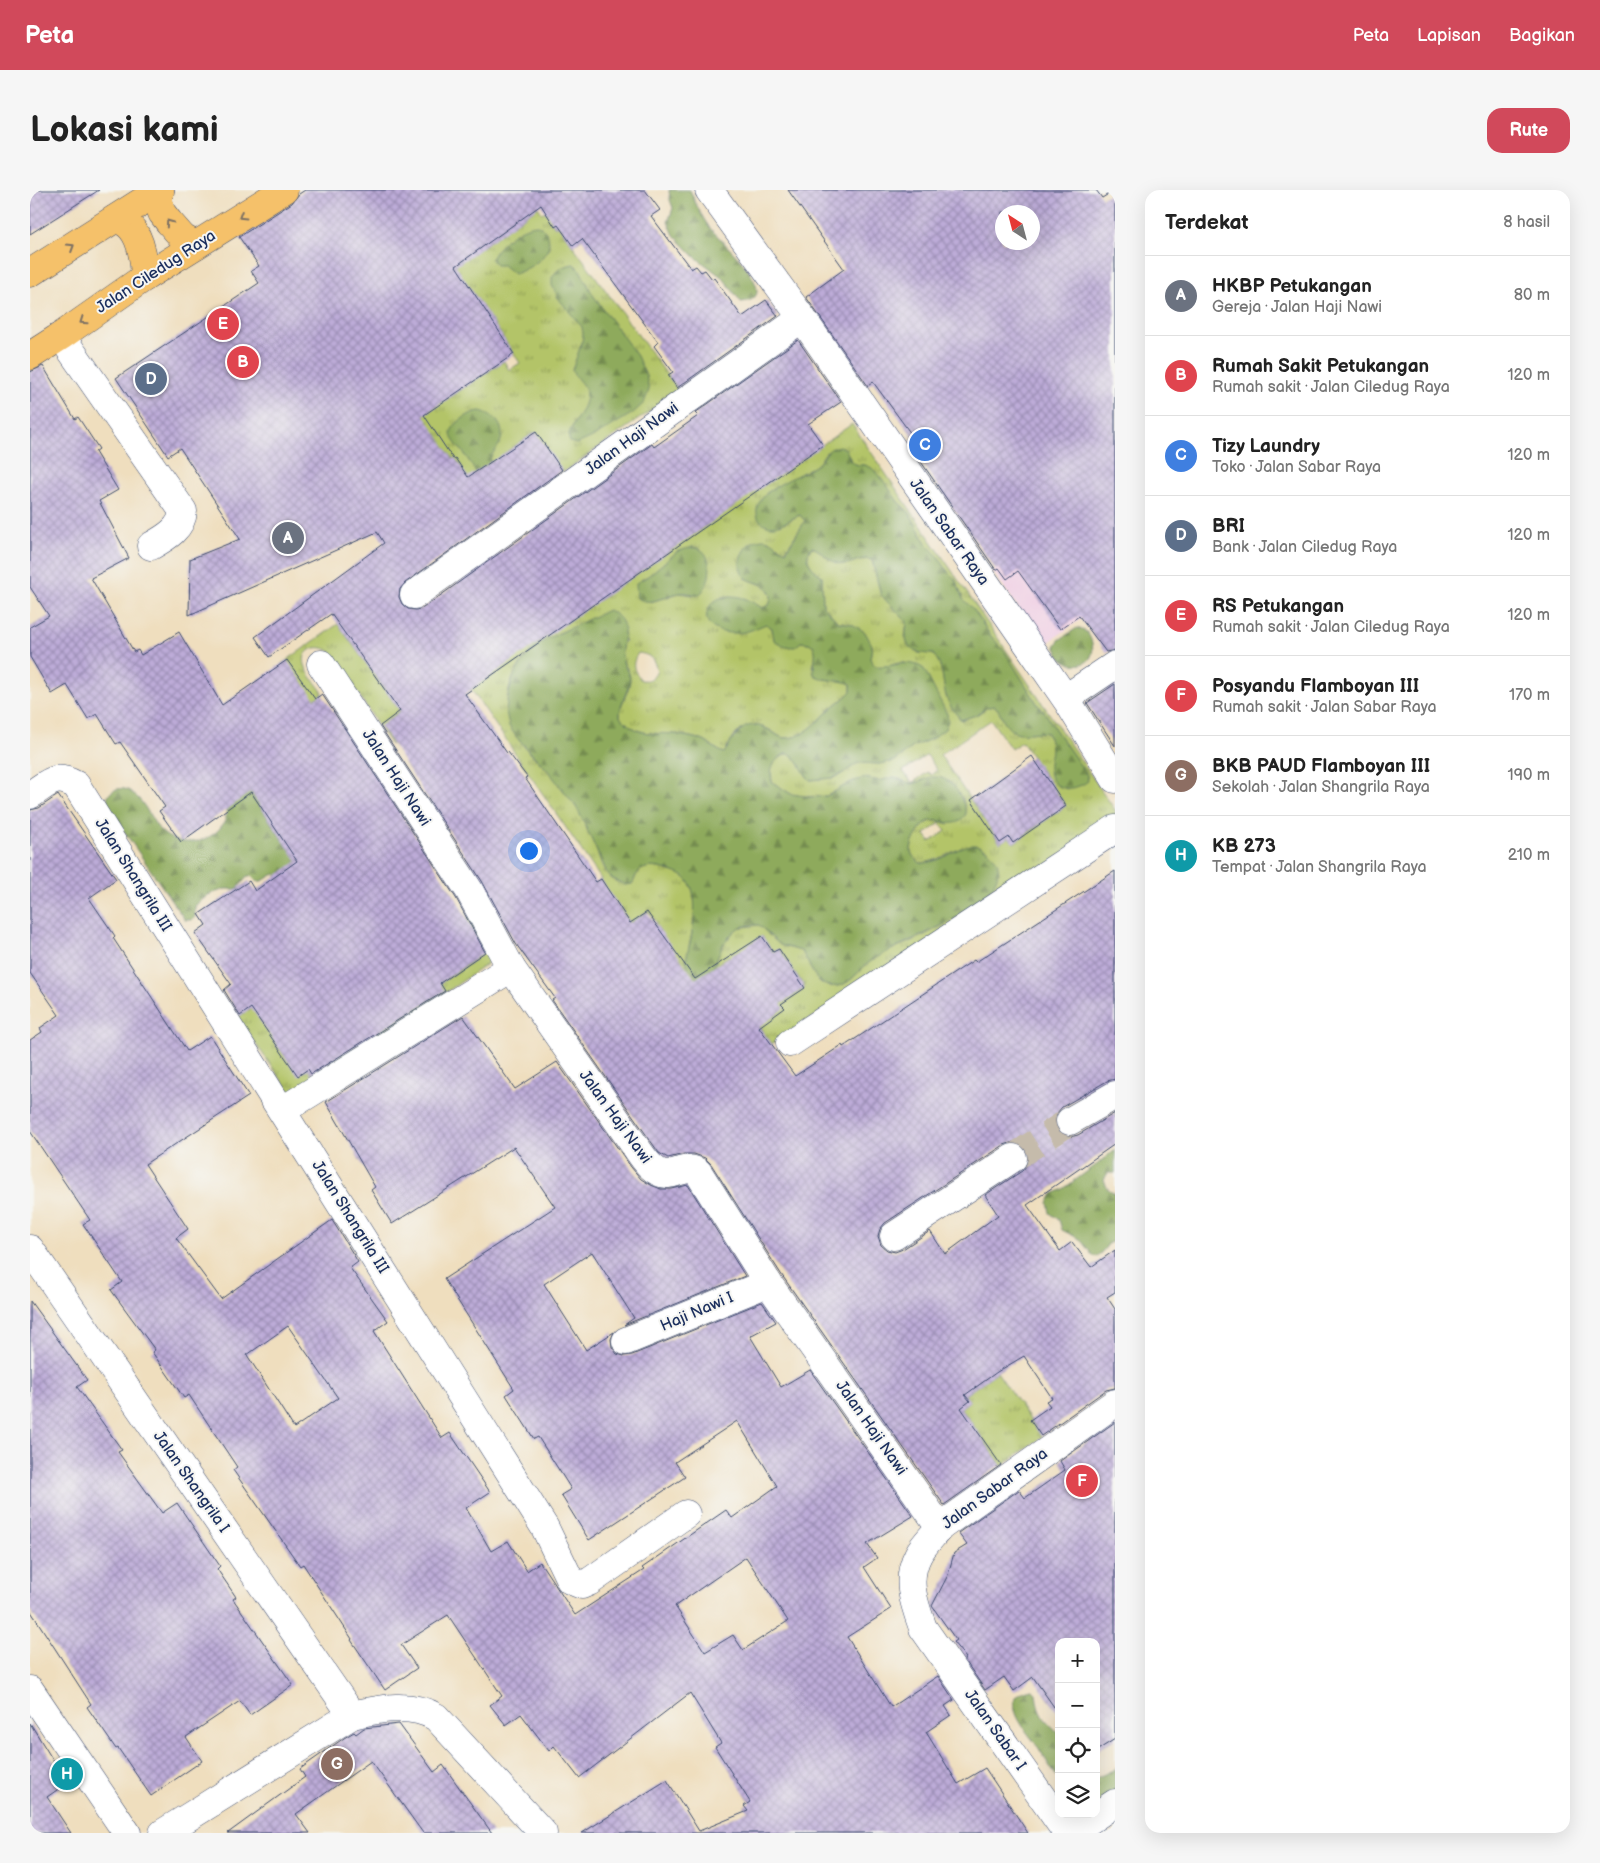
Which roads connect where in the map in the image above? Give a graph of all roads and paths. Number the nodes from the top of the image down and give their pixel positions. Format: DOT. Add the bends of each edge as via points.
graph roads {
  1 [pos="160,190"];
  2 [pos="284,190"];
  3 [pos="709,190"];
  4 [pos="115,220"];
  5 [pos="196,245"];
  6 [pos="30,274"];
  7 [pos="145,277"];
  8 [pos="802,318"];
  9 [pos="61,336"];
  10 [pos="30,356"];
  11 [pos="151,546"];
  12 [pos="414,595"];
  13 [pos="322,664"];
  14 [pos="1115,665"];
  15 [pos="1066,698"];
  16 [pos="1115,779"];
  17 [pos="33,788"];
  18 [pos="1115,829"];
  19 [pos="511,968"];
  20 [pos="790,1043"];
  21 [pos="1115,1095"];
  22 [pos="283,1110"];
  23 [pos="1070,1121"];
  24 [pos="1013,1158"];
  25 [pos="894,1236"];
  26 [pos="30,1250"];
  27 [pos="768,1283"];
  28 [pos="626,1342"];
  29 [pos="1115,1403"];
  30 [pos="686,1514"];
  31 [pos="940,1527"];
  32 [pos="923,1628"];
  33 [pos="30,1690"];
  34 [pos="352,1715"];
  35 [pos="1115,1803"];
  36 [pos="127,1833"];
  37 [pos="163,1833"];
  38 [pos="543,1833"];
  39 [pos="1067,1833"];
  40 [pos="1071,1833"];
  1 -- 4 [label="main road"];
  5 -- 1 [label="main road, one-way" via="183,238 162,213 157,198"];
  2 -- 5 [label="main road, Jalan Ciledug Raya, one-way"];
  3 -- 8 [label="street, Jalan Sabar Raya"];
  6 -- 4 [label="main road, one-way"];
  4 -- 7 [label="main road" via="125,223 139,242"];
  5 -- 7 [label="main road, Jalan Ciledug Raya"];
  7 -- 9 [label="main road, Jalan Ciledug Raya, one-way"];
  8 -- 12 [label="street, Jalan Haji Nawi"];
  8 -- 15 [label="street, Jalan Sabar Raya"];
  9 -- 10 [label="main road, Jalan Ciledug Raya"];
  9 -- 11 [label="street" via="183,511 183,518 176,528"];
  13 -- 19 [label="street, Jalan Haji Nawi" via="469,890"];
  14 -- 15 [label="street"];
  15 -- 16 [label="street, Jalan Sabar Raya"];
  17 -- 22 [label="street, Jalan Shangrila III" via="64,778 76,785"];
  18 -- 20 [label="street"];
  19 -- 22 [label="street"];
  19 -- 27 [label="street, Jalan Haji Nawi" via="641,1155 651,1167 664,1173 686,1169 698,1172"];
  21 -- 23 [label="street"];
  22 -- 30 [label="street, Jalan Shangrila III" via="545,1528 570,1580 582,1585 589,1582"];
  24 -- 25 [label="street"];
  26 -- 34 [label="street, Jalan Shangrila I"];
  27 -- 28 [label="street, Haji Nawi I"];
  27 -- 31 [label="street, Jalan Haji Nawi"];
  29 -- 31 [label="street, Jalan Sabar Raya"];
  31 -- 32 [label="street, Jalan Sabar Raya" via="918,1555 910,1579"];
  32 -- 39 [label="street, Jalan Sabar I"];
  33 -- 36 [label="street"];
  34 -- 37 [label="street"];
  34 -- 38 [label="street" via="385,1708 404,1708 424,1710 436,1717"];
  35 -- 40 [label="street"];
}
